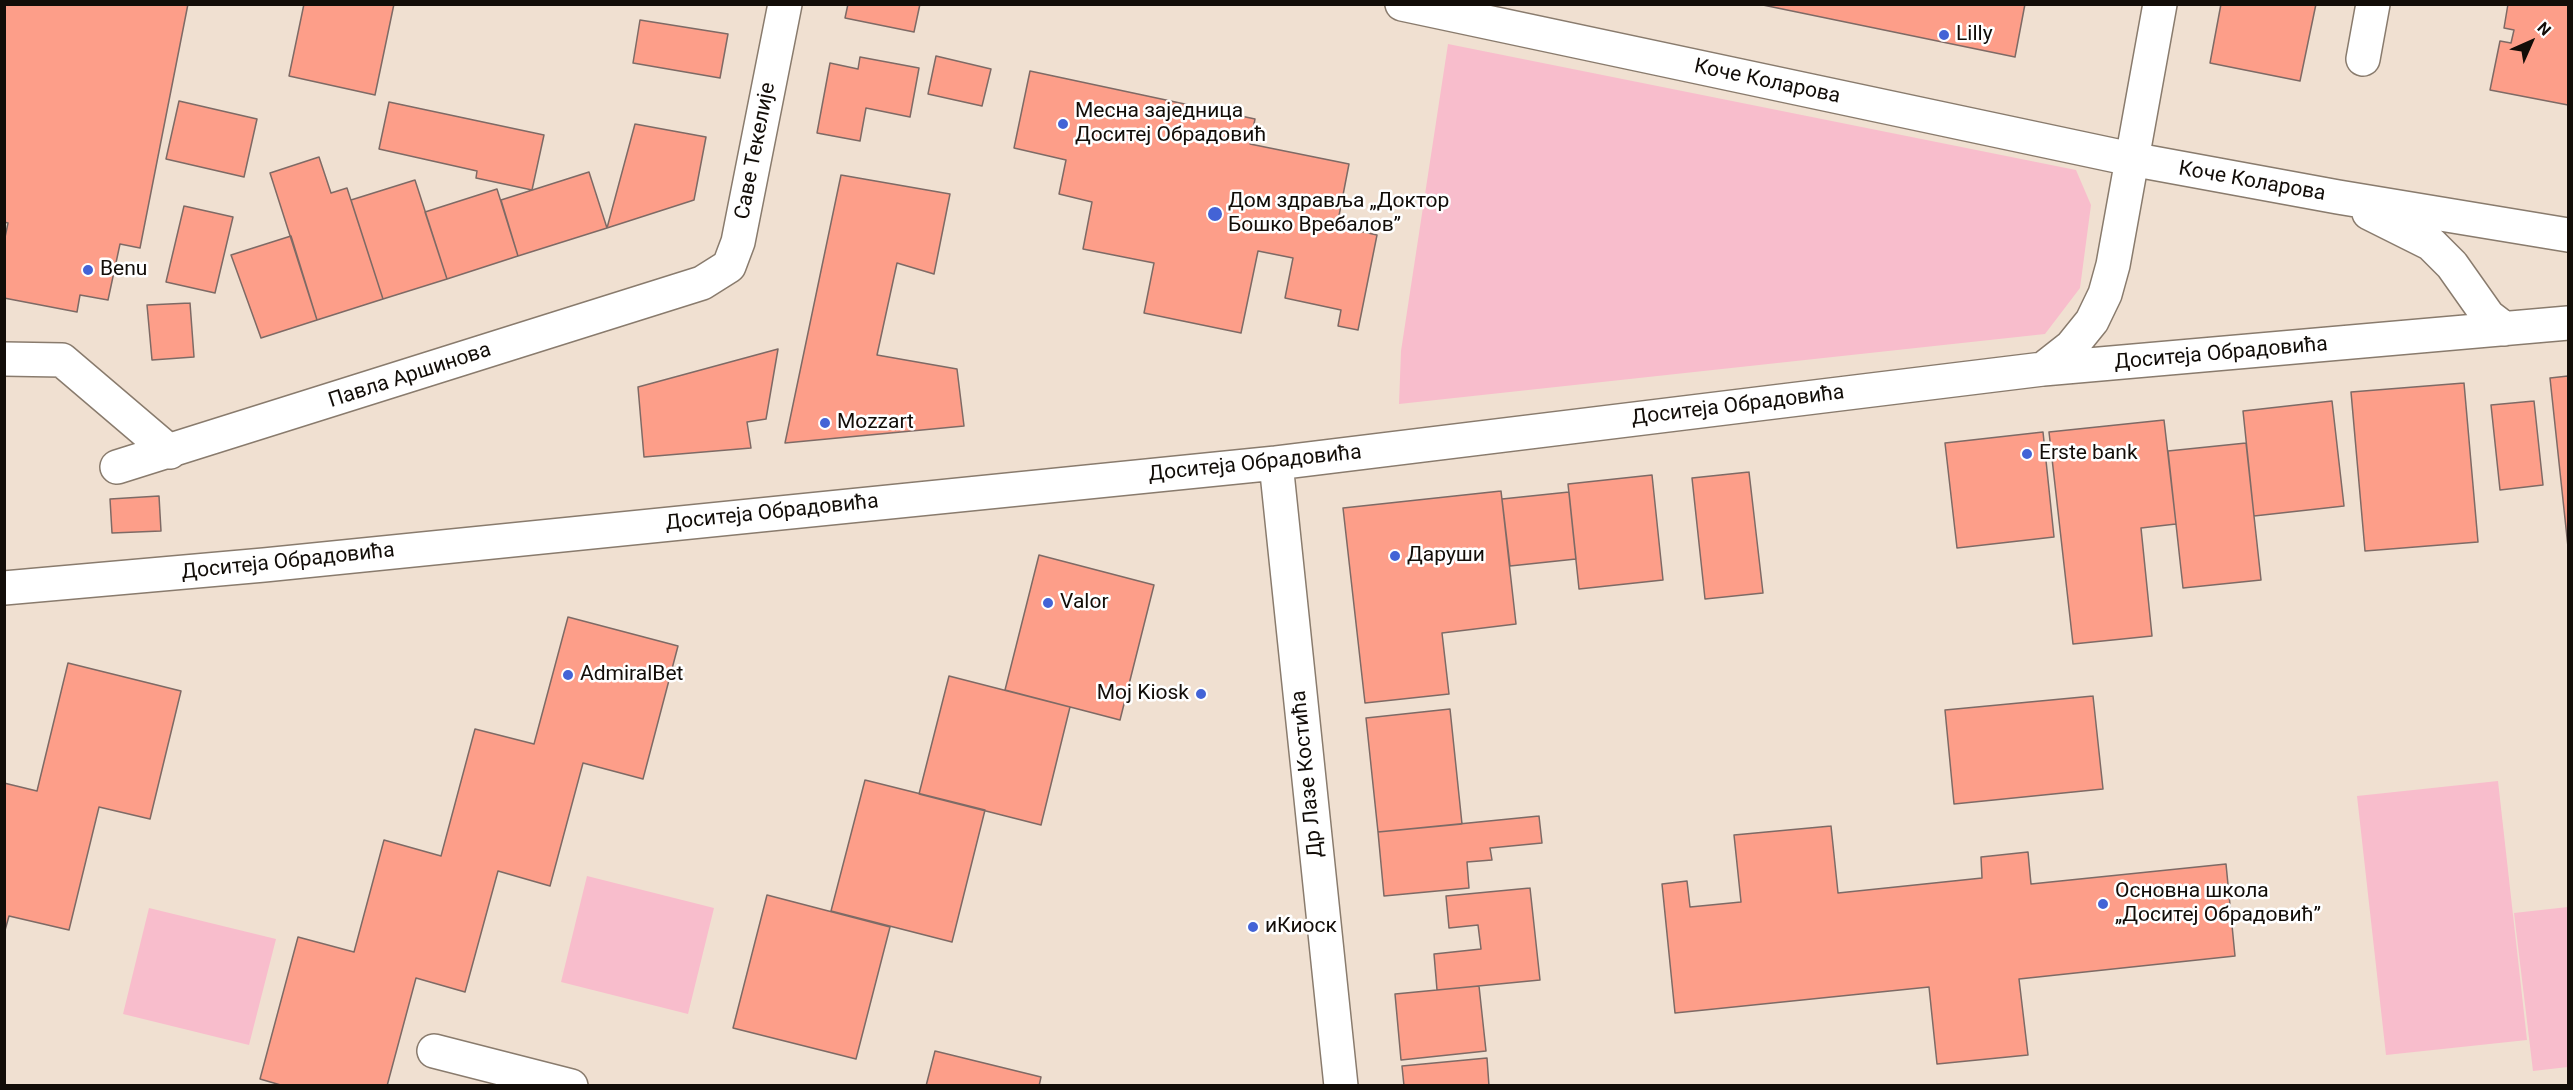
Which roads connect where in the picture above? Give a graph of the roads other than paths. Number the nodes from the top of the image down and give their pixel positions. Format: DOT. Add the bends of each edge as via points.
graph roads {
  1 [pos="785,4"];
  2 [pos="1402,4"];
  3 [pos="2160,4"];
  4 [pos="2373,4"];
  5 [pos="2363,60"];
  6 [pos="2131,159"];
  7 [pos="2338,197"];
  8 [pos="2568,235"];
  9 [pos="702,283"];
  10 [pos="2568,323"];
  11 [pos="2505,329"];
  12 [pos="4,359"];
  13 [pos="2043,369"];
  14 [pos="170,452"];
  15 [pos="1276,462"];
  16 [pos="117,467"];
  17 [pos="4,588"];
  18 [pos="434,1050"];
  19 [pos="571,1086"];
  20 [pos="1341,1086"];
  1 -- 9 [label="street, Саве Текелије" via="738,242 729,266"];
  2 -- 6 [label="street, Коче Коларова"];
  3 -- 6 [label="street"];
  4 -- 5 [label="street"];
  6 -- 7 [label="street, Коче Коларова"];
  6 -- 13 [label="street" via="2105,294 2092,321 2071,347"];
  7 -- 8 [label="street"];
  7 -- 11 [label="street" via="2431,244 2452,265 2488,316"];
  9 -- 14 [label="street, Павла Аршинова"];
  10 -- 11 [label="street, Доситеја Обрадовића"];
  11 -- 13 [label="street, Доситеја Обрадовића"];
  12 -- 14 [label="street" via="62,360"];
  13 -- 15 [label="street, Доситеја Обрадовића"];
  14 -- 16 [label="street, Павла Аршинова"];
  15 -- 17 [label="street, Доситеја Обрадовића"];
  15 -- 20 [label="street, Др Лазе Костића"];
  18 -- 19 [label="street"];
}
